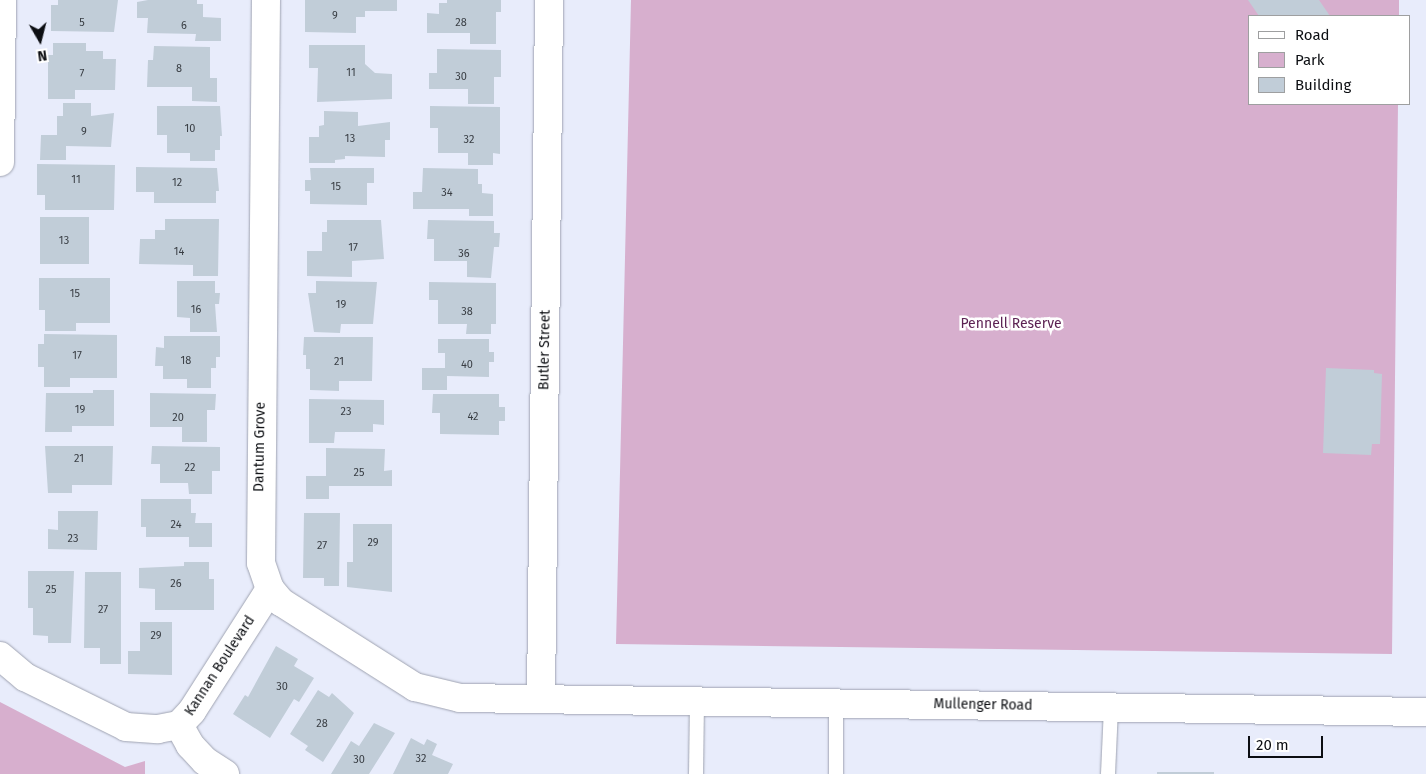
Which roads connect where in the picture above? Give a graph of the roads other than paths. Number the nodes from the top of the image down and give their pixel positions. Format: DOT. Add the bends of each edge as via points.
graph roads {
  1 [pos="2,0"];
  2 [pos="266,0"];
  3 [pos="549,0"];
  4 [pos="0,162"];
  5 [pos="270,589"];
  6 [pos="0,656"];
  7 [pos="541,699"];
  8 [pos="697,701"];
  9 [pos="836,703"];
  10 [pos="1111,707"];
  11 [pos="1426,712"];
  12 [pos="179,725"];
  13 [pos="225,774"];
  14 [pos="696,774"];
  15 [pos="836,774"];
  16 [pos="1108,774"];
  1 -- 4 [label="street"];
  2 -- 5 [label="street, Dantum Grove" via="259,537 261,563"];
  3 -- 7 [label="street, Butler Street"];
  5 -- 7 [label="street, Dantum Grove" via="281,602 416,688 460,698"];
  5 -- 12 [label="street, Kannan Boulevard" via="192,711"];
  6 -- 12 [label="street, Kannan Boulevard" via="25,677 126,727 158,730"];
  7 -- 8 [label="street, Mullenger Road"];
  8 -- 9 [label="street, Mullenger Road"];
  8 -- 14 [label="lane"];
  9 -- 10 [label="street, Mullenger Road"];
  9 -- 15 [label="lane"];
  10 -- 11 [label="street, Mullenger Road"];
  10 -- 16 [label="lane"];
  12 -- 13 [label="street" via="205,762"];
}
